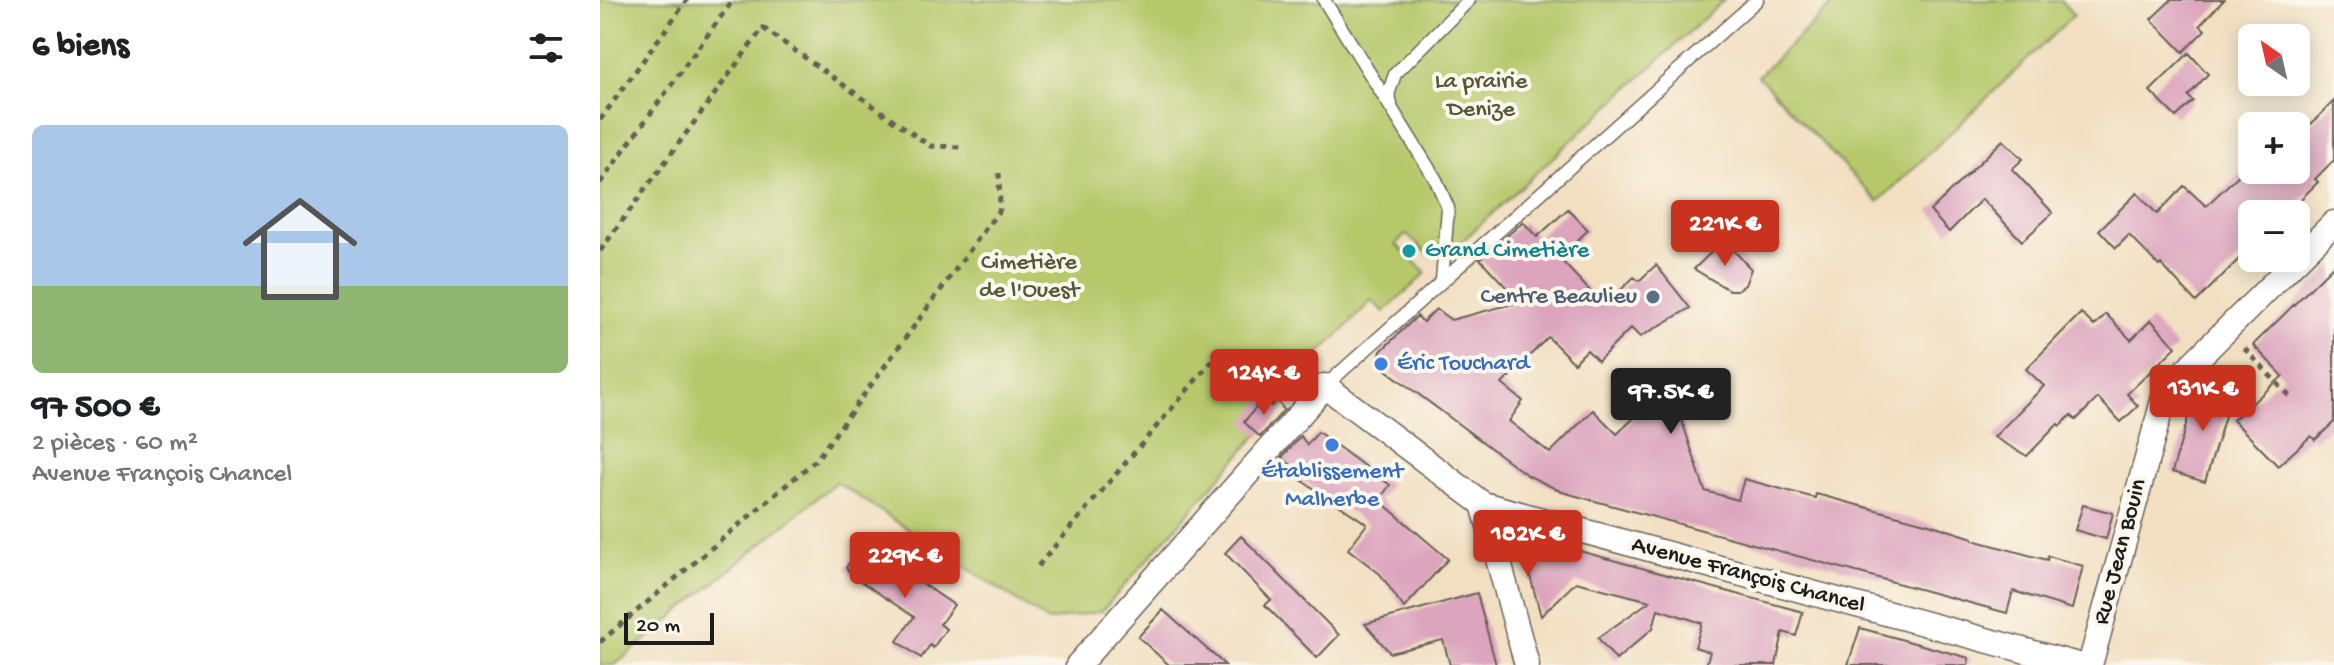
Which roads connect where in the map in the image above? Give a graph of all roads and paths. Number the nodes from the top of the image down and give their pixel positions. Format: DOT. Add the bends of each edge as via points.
graph roads {
  1 [pos="687,0"];
  2 [pos="733,0"];
  3 [pos="1324,0"];
  4 [pos="1469,0"];
  5 [pos="1757,0"];
  6 [pos="1393,111"];
  7 [pos="600,120"];
  8 [pos="960,147"];
  9 [pos="999,173"];
  10 [pos="600,183"];
  11 [pos="2334,223"];
  12 [pos="600,251"];
  13 [pos="1442,280"];
  14 [pos="2227,330"];
  15 [pos="1256,386"];
  16 [pos="1325,386"];
  17 [pos="2292,399"];
  18 [pos="1483,504"];
  19 [pos="1038,566"];
  20 [pos="600,642"];
  21 [pos="1078,665"];
  22 [pos="1527,665"];
  23 [pos="2078,665"];
  24 [pos="2090,665"];
  1 -- 7 [label="path"];
  2 -- 10 [label="path"];
  3 -- 6 [label="lane"];
  4 -- 6 [label="lane" via="1395,74 1388,95"];
  5 -- 13 [label="lane"];
  6 -- 13 [label="lane" via="1448,208"];
  8 -- 12 [label="path" via="930,146 763,28"];
  9 -- 20 [label="path" via="1000,209 816,460"];
  11 -- 14 [label="street, Rue Jean Bouin"];
  13 -- 16 [label="lane"];
  14 -- 17 [label="path"];
  14 -- 24 [label="street, Rue Jean Bouin" via="2166,390"];
  15 -- 19 [label="path" via="1218,354"];
  16 -- 18 [label="street, Avenue François Chancel"];
  16 -- 21 [label="street"];
  18 -- 22 [label="street"];
  18 -- 23 [label="street, Avenue François Chancel"];
}
